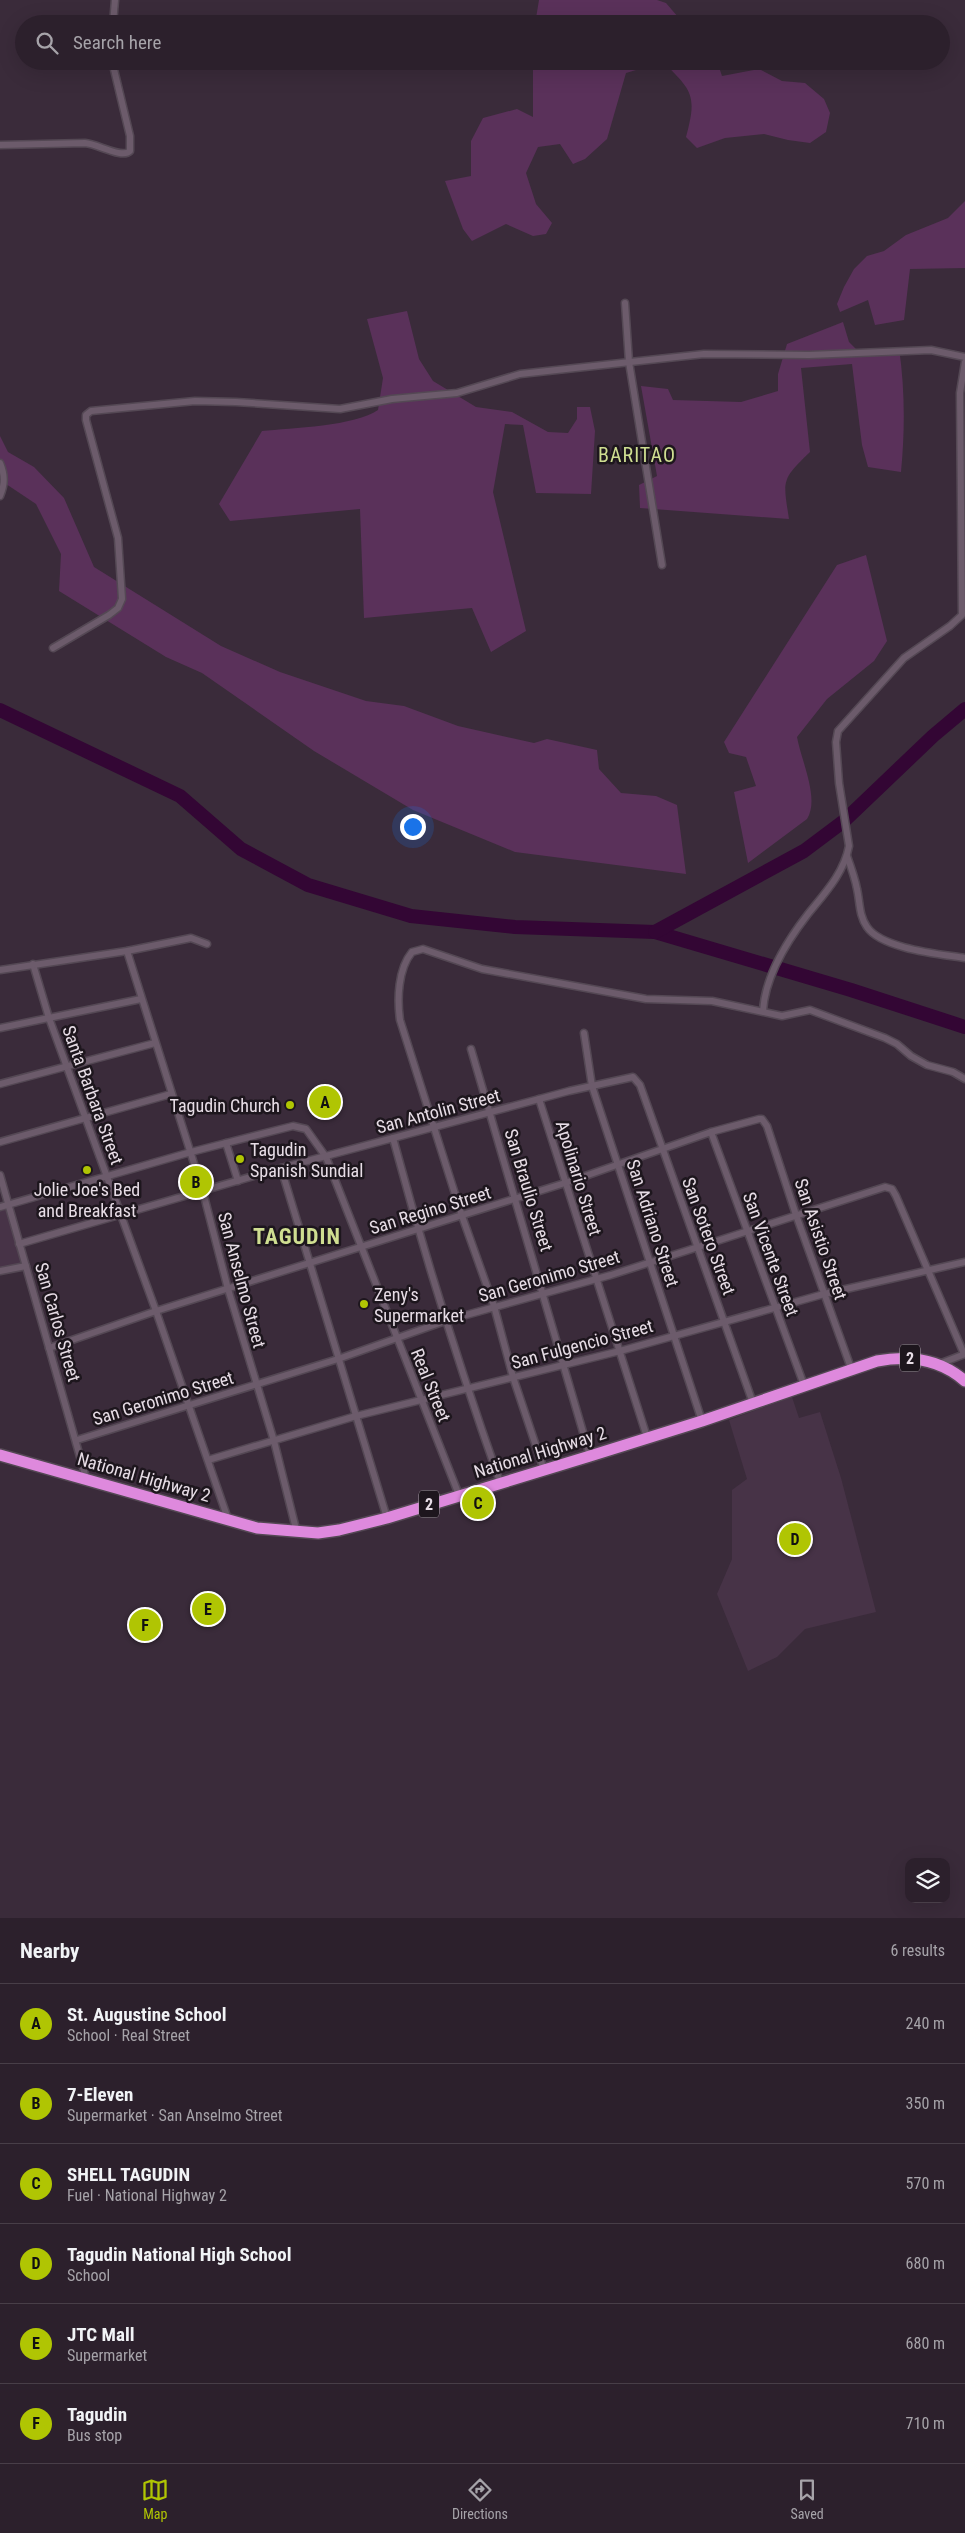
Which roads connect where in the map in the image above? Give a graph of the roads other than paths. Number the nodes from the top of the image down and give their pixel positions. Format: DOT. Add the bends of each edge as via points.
graph roads {
  1 [pos="115,0"];
  2 [pos="114,15"];
  3 [pos="114,70"];
  4 [pos="0,146"];
  5 [pos="625,304"];
  6 [pos="965,357"];
  7 [pos="629,362"];
  8 [pos="965,362"];
  9 [pos="0,463"];
  10 [pos="0,496"];
  11 [pos="662,565"];
  12 [pos="53,648"];
  13 [pos="847,856"];
  14 [pos="207,944"];
  15 [pos="127,951"];
  16 [pos="965,958"];
  17 [pos="33,964"];
  18 [pos="0,970"];
  19 [pos="141,999"];
  20 [pos="763,1011"];
  21 [pos="49,1018"];
  22 [pos="0,1028"];
  23 [pos="584,1034"];
  24 [pos="156,1043"];
  25 [pos="472,1049"];
  26 [pos="68,1067"];
  27 [pos="636,1079"];
  28 [pos="965,1079"];
  29 [pos="0,1084"];
  30 [pos="592,1086"];
  31 [pos="171,1094"];
  32 [pos="539,1098"];
  33 [pos="489,1112"];
  34 [pos="86,1118"];
  35 [pos="762,1119"];
  36 [pos="433,1127"];
  37 [pos="711,1132"];
  38 [pos="393,1138"];
  39 [pos="0,1142"];
  40 [pos="226,1143"];
  41 [pos="663,1150"];
  42 [pos="191,1152"];
  43 [pos="326,1157"];
  44 [pos="618,1166"];
  45 [pos="281,1168"];
  46 [pos="0,1175"];
  47 [pos="106,1176"];
  48 [pos="238,1181"];
  49 [pos="565,1183"];
  50 [pos="203,1192"];
  51 [pos="516,1199"];
  52 [pos="8,1205"];
  53 [pos="0,1207"];
  54 [pos="122,1216"];
  55 [pos="462,1216"];
  56 [pos="796,1216"];
  57 [pos="418,1229"];
  58 [pos="747,1232"];
  59 [pos="19,1244"];
  60 [pos="360,1247"];
  61 [pos="698,1247"];
  62 [pos="650,1262"];
  63 [pos="965,1262"];
  64 [pos="310,1264"];
  65 [pos="26,1266"];
  66 [pos="0,1271"];
  67 [pos="927,1271"];
  68 [pos="595,1279"];
  69 [pos="228,1289"];
  70 [pos="544,1293"];
  71 [pos="824,1294"];
  72 [pos="494,1306"];
  73 [pos="775,1308"];
  74 [pos="156,1311"];
  75 [pos="448,1320"];
  76 [pos="724,1322"];
  77 [pos="674,1335"];
  78 [pos="397,1340"];
  79 [pos="49,1348"];
  80 [pos="620,1351"];
  81 [pos="965,1354"];
  82 [pos="338,1359"];
  83 [pos="939,1364"];
  84 [pos="564,1365"];
  85 [pos="851,1368"];
  86 [pos="513,1377"];
  87 [pos="965,1381"];
  88 [pos="256,1385"];
  89 [pos="804,1385"];
  90 [pos="468,1390"];
  91 [pos="422,1400"];
  92 [pos="753,1403"];
  93 [pos="189,1406"];
  94 [pos="356,1416"];
  95 [pos="702,1421"];
  96 [pos="647,1438"];
  97 [pos="77,1440"];
  98 [pos="274,1441"];
  99 [pos="0,1455"];
  100 [pos="590,1456"];
  101 [pos="208,1460"];
  102 [pos="544,1470"];
  103 [pos="86,1478"];
  104 [pos="500,1482"];
  105 [pos="459,1495"];
  106 [pos="387,1518"];
  107 [pos="228,1519"];
  108 [pos="297,1532"];
  1 -- 2 [label="street"];
  3 -- 4 [label="street" via="130,136 128,154 119,155 96,144 85,143"];
  5 -- 7 [label="street"];
  6 -- 7 [label="street" via="931,350 809,356 704,354"];
  7 -- 11 [label="street"];
  7 -- 12 [label="street" via="520,374 457,393 340,408 195,401 91,411 86,420 118,538 122,599 118,608 109,615"];
  8 -- 13 [label="street" via="960,393 962,615 904,658 838,731 837,759 849,846"];
  9 -- 10 [label="street" via="4,486"];
  13 -- 16 [label="street" via="862,917 876,936 929,953"];
  13 -- 20 [label="street" via="838,876 806,916 786,948 765,991"];
  14 -- 15 [label="street" via="191,938"];
  15 -- 17 [label="street"];
  15 -- 19 [label="street, San Anselmo Street"];
  17 -- 18 [label="street"];
  17 -- 21 [label="street, Santa Barbara Street"];
  19 -- 21 [label="street"];
  19 -- 24 [label="street, San Anselmo Street"];
  20 -- 28 [label="street" via="782,1016 810,1010 826,1014 897,1044 927,1065"];
  20 -- 36 [label="street" via="712,1001 630,997 482,969 419,949 409,956 398,1005"];
  21 -- 22 [label="street"];
  21 -- 26 [label="street, Santa Barbara Street"];
  23 -- 30 [label="street, San Adriano Street"];
  24 -- 26 [label="street"];
  24 -- 31 [label="street, San Anselmo Street"];
  25 -- 33 [label="street, San Braulio Street"];
  26 -- 29 [label="street"];
  26 -- 34 [label="street, Santa Barbara Street"];
  27 -- 30 [label="street, San Antolin Street" via="629,1077"];
  27 -- 41 [label="street, San Sotero Street"];
  30 -- 32 [label="street, San Antolin Street"];
  30 -- 44 [label="street, San Adriano Street"];
  31 -- 34 [label="street"];
  31 -- 42 [label="street, San Anselmo Street"];
  32 -- 33 [label="street, San Antolin Street"];
  32 -- 49 [label="street, Apolinario Street"];
  33 -- 36 [label="street, San Antolin Street"];
  33 -- 51 [label="street, San Braulio Street"];
  34 -- 39 [label="street"];
  34 -- 47 [label="street, Santa Barbara Street"];
  35 -- 37 [label="street, San Regino Street"];
  35 -- 56 [label="street, San Asistio Street"];
  36 -- 38 [label="street, San Antolin Street"];
  36 -- 55 [label="street"];
  37 -- 41 [label="street, San Regino Street"];
  37 -- 58 [label="street, San Vicente Street"];
  38 -- 43 [label="street, San Antolin Street"];
  38 -- 57 [label="street"];
  40 -- 42 [label="street"];
  40 -- 43 [label="street, Real Street" via="300,1126 312,1134"];
  40 -- 48 [label="street"];
  41 -- 44 [label="street, San Regino Street"];
  41 -- 61 [label="street, San Sotero Street"];
  42 -- 47 [label="street"];
  42 -- 50 [label="street, San Anselmo Street"];
  43 -- 45 [label="street, San Antolin Street"];
  43 -- 60 [label="street, Real Street"];
  44 -- 49 [label="street, San Regino Street"];
  44 -- 62 [label="street, San Adriano Street"];
  45 -- 48 [label="street, San Antolin Street"];
  45 -- 64 [label="street"];
  46 -- 52 [label="street, San Carlos Street"];
  47 -- 52 [label="street"];
  47 -- 54 [label="street, Santa Barbara Street"];
  48 -- 50 [label="street, San Antolin Street"];
  49 -- 51 [label="street, San Regino Street"];
  49 -- 68 [label="street, Apolinario Street"];
  50 -- 54 [label="street, San Antolin Street"];
  50 -- 69 [label="street, San Anselmo Street"];
  51 -- 55 [label="street, San Regino Street"];
  51 -- 70 [label="street, San Braulio Street"];
  52 -- 53 [label="street"];
  52 -- 59 [label="street, San Carlos Street"];
  54 -- 59 [label="street, San Antolin Street"];
  54 -- 74 [label="street, Santa Barbara Street"];
  55 -- 57 [label="street, San Regino Street"];
  55 -- 72 [label="street"];
  56 -- 58 [label="street, San Geronimo Street"];
  56 -- 67 [label="street, San Geronimo Street" via="888,1188 896,1196"];
  56 -- 71 [label="street, San Asistio Street"];
  57 -- 60 [label="street, San Regino Street"];
  57 -- 75 [label="street"];
  58 -- 61 [label="street, San Geronimo Street"];
  58 -- 73 [label="street, San Vicente Street"];
  59 -- 65 [label="street, San Carlos Street"];
  60 -- 64 [label="street, San Regino Street"];
  60 -- 78 [label="street, Real Street"];
  61 -- 62 [label="street, San Geronimo Street"];
  61 -- 76 [label="street, San Sotero Street"];
  62 -- 68 [label="street, San Geronimo Street"];
  62 -- 77 [label="street, San Adriano Street"];
  63 -- 67 [label="street, San Fulgencio Street"];
  64 -- 69 [label="street, San Regino Street"];
  64 -- 82 [label="street"];
  65 -- 66 [label="street"];
  65 -- 79 [label="street, San Carlos Street"];
  67 -- 71 [label="street, San Fulgencio Street"];
  67 -- 81 [label="street"];
  68 -- 70 [label="street, San Geronimo Street"];
  68 -- 80 [label="street, Apolinario Street"];
  69 -- 74 [label="street, San Regino Street"];
  69 -- 88 [label="street, San Anselmo Street"];
  70 -- 72 [label="street, San Geronimo Street"];
  70 -- 84 [label="street, San Braulio Street"];
  71 -- 73 [label="street, San Fulgencio Street"];
  71 -- 85 [label="street, San Asistio Street"];
  72 -- 75 [label="street, San Geronimo Street"];
  72 -- 86 [label="street"];
  73 -- 76 [label="street, San Fulgencio Street"];
  73 -- 89 [label="street, San Vicente Street"];
  74 -- 79 [label="street, San Regino Street"];
  74 -- 93 [label="street, Santa Barbara Street"];
  75 -- 78 [label="street, San Geronimo Street"];
  75 -- 90 [label="street"];
  76 -- 77 [label="street, San Fulgencio Street"];
  76 -- 92 [label="street, San Sotero Street"];
  77 -- 80 [label="street, San Fulgencio Street"];
  77 -- 95 [label="street, San Adriano Street"];
  78 -- 82 [label="street, San Geronimo Street"];
  78 -- 91 [label="street, Real Street"];
  79 -- 97 [label="street, San Carlos Street"];
  80 -- 84 [label="street, San Fulgencio Street"];
  80 -- 96 [label="street, Apolinario Street"];
  81 -- 83 [label="street"];
  82 -- 88 [label="street, San Geronimo Street"];
  82 -- 94 [label="street"];
  83 -- 85 [label="highway, National Highway 2 / 2" via="905,1357"];
  83 -- 87 [label="highway, National Highway 2 / 2"];
  84 -- 86 [label="street, San Fulgencio Street"];
  84 -- 100 [label="street, San Braulio Street"];
  85 -- 89 [label="highway, National Highway 2 / 2"];
  86 -- 90 [label="street, San Fulgencio Street"];
  86 -- 102 [label="street"];
  88 -- 93 [label="street, San Geronimo Street"];
  88 -- 98 [label="street, San Anselmo Street"];
  89 -- 92 [label="highway, National Highway 2 / 2"];
  90 -- 91 [label="street, San Fulgencio Street"];
  90 -- 104 [label="street"];
  91 -- 94 [label="street, San Fulgencio Street"];
  91 -- 105 [label="street, Real Street"];
  92 -- 95 [label="highway, National Highway 2 / 2"];
  93 -- 97 [label="street, San Geronimo Street"];
  93 -- 101 [label="street, Santa Barbara Street"];
  94 -- 98 [label="street, San Fulgencio Street"];
  94 -- 106 [label="street"];
  95 -- 96 [label="highway, National Highway 2 / 2"];
  96 -- 100 [label="highway, National Highway 2 / 2"];
  97 -- 103 [label="street, San Carlos Street"];
  98 -- 101 [label="street, San Fulgencio Street"];
  98 -- 108 [label="street, San Anselmo Street"];
  99 -- 103 [label="highway, National Highway 2 / 2"];
  100 -- 102 [label="highway, National Highway 2 / 2"];
  101 -- 107 [label="street, Santa Barbara Street"];
  102 -- 104 [label="highway, National Highway 2 / 2"];
  103 -- 107 [label="highway, National Highway 2 / 2"];
  104 -- 105 [label="highway, National Highway 2 / 2"];
  105 -- 106 [label="highway, National Highway 2 / 2"];
  106 -- 108 [label="highway, National Highway 2 / 2" via="339,1530"];
  107 -- 108 [label="highway, National Highway 2 / 2" via="257,1528"];
}
